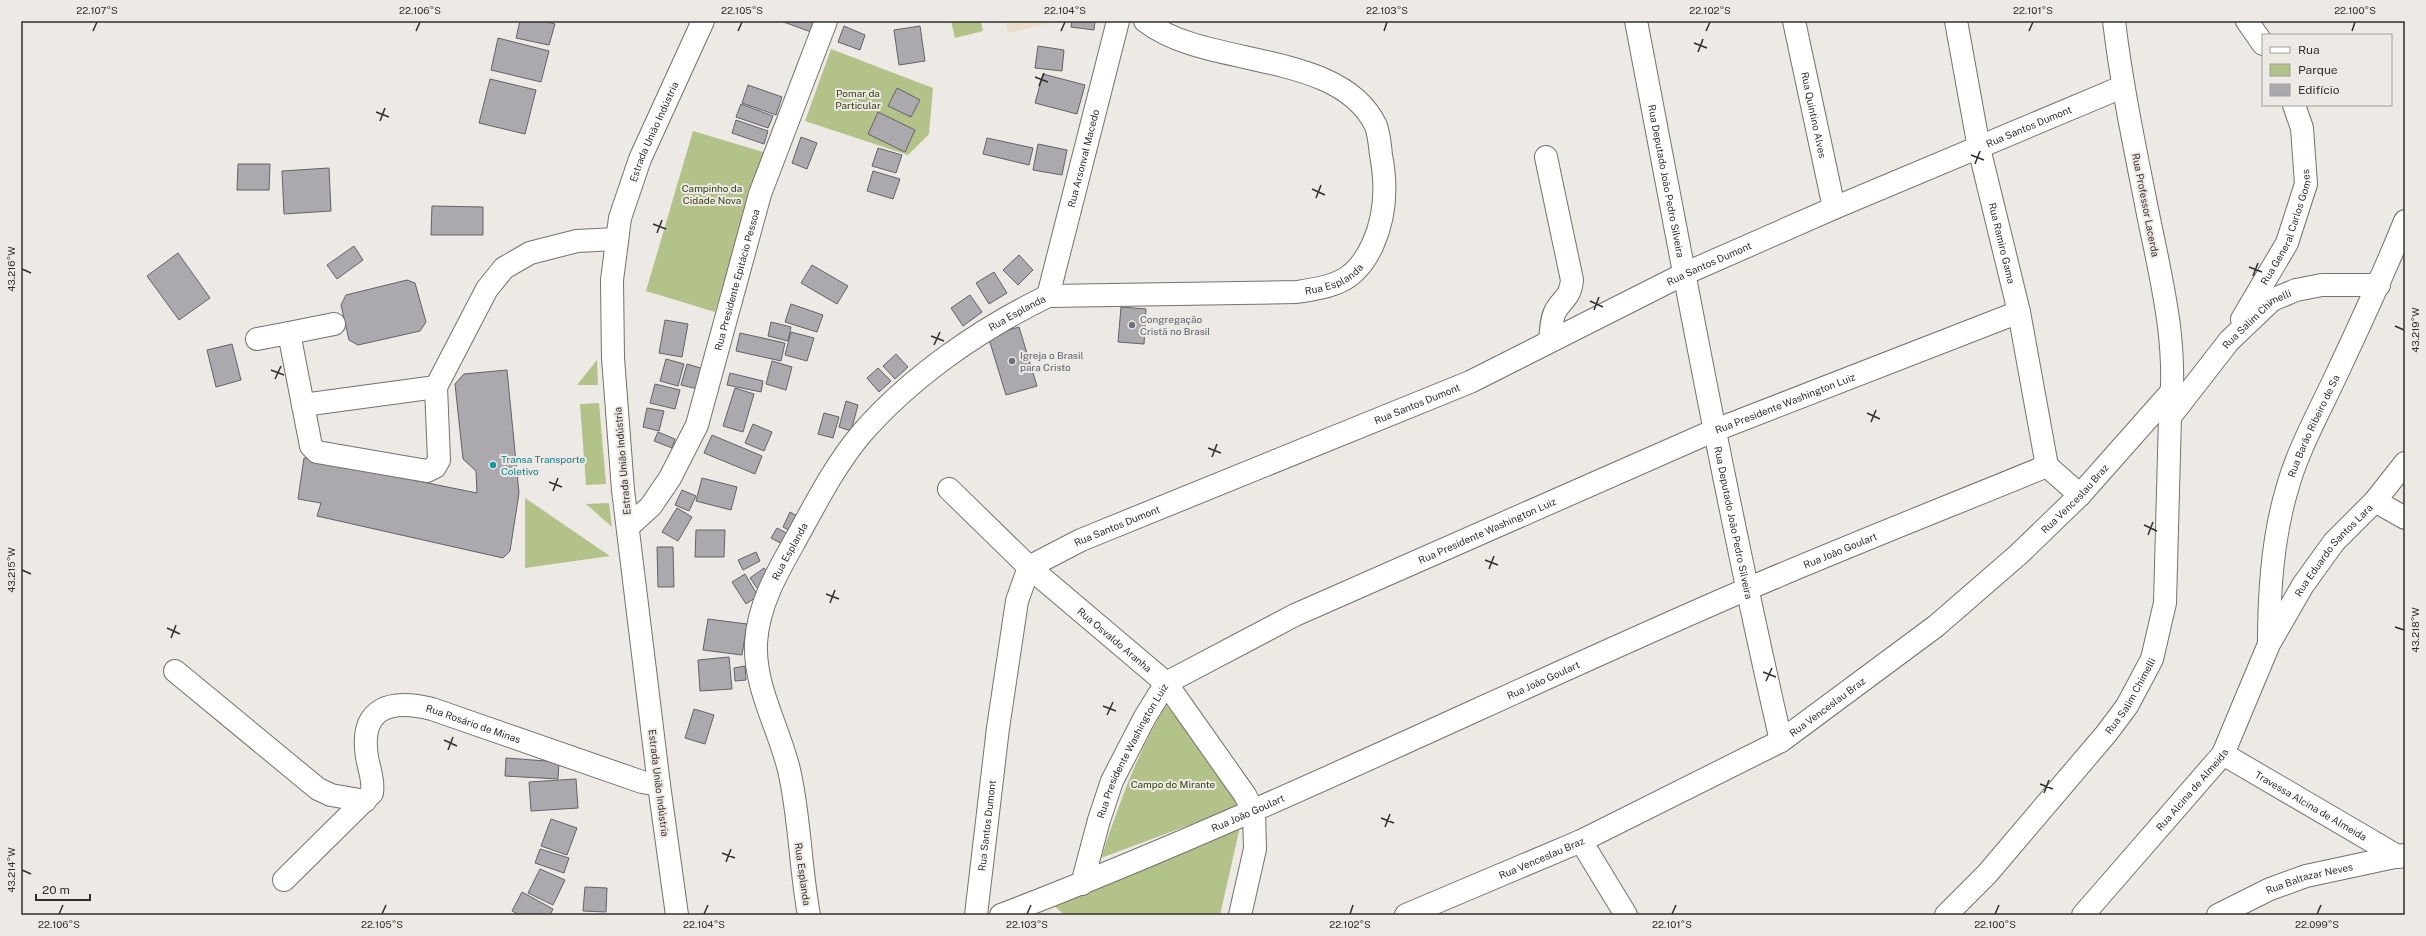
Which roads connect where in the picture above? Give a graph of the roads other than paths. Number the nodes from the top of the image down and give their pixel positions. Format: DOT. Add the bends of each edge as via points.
graph roads {
  1 [pos="703,21"];
  2 [pos="826,21"];
  3 [pos="1118,21"];
  4 [pos="1146,21"];
  5 [pos="1636,21"];
  6 [pos="1794,21"];
  7 [pos="1956,21"];
  8 [pos="2114,21"];
  9 [pos="2247,21"];
  10 [pos="2262,43"];
  11 [pos="2122,87"];
  12 [pos="2294,106"];
  13 [pos="1979,148"];
  14 [pos="1546,157"];
  15 [pos="1834,208"];
  16 [pos="2405,222"];
  17 [pos="616,239"];
  18 [pos="1684,274"];
  19 [pos="2379,285"];
  20 [pos="1048,296"];
  21 [pos="2019,312"];
  22 [pos="334,324"];
  23 [pos="289,333"];
  24 [pos="257,339"];
  25 [pos="1550,341"];
  26 [pos="2229,341"];
  27 [pos="436,387"];
  28 [pos="2173,390"];
  29 [pos="303,405"];
  30 [pos="2170,417"];
  31 [pos="1713,431"];
  32 [pos="2405,463"];
  33 [pos="2047,466"];
  34 [pos="949,489"];
  35 [pos="2080,494"];
  36 [pos="2375,501"];
  37 [pos="2405,518"];
  38 [pos="628,527"];
  39 [pos="1029,567"];
  40 [pos="1746,590"];
  41 [pos="2269,644"];
  42 [pos="176,671"];
  43 [pos="1166,683"];
  44 [pos="1781,741"];
  45 [pos="2223,754"];
  46 [pos="659,785"];
  47 [pos="365,801"];
  48 [pos="1254,812"];
  49 [pos="1581,841"];
  50 [pos="2402,856"];
  51 [pos="284,880"];
  52 [pos="1082,884"];
  53 [pos="677,915"];
  54 [pos="809,915"];
  55 [pos="976,915"];
  56 [pos="1001,915"];
  57 [pos="1240,915"];
  58 [pos="1406,915"];
  59 [pos="1626,915"];
  60 [pos="1946,915"];
  61 [pos="2083,915"];
  62 [pos="2218,915"];
  1 -- 17 [label="street, Estrada União Indústria" via="640,159 622,211"];
  2 -- 38 [label="street, Rua Presidente Epitácio Pessoa" via="760,194 697,425 670,478 651,506"];
  3 -- 20 [label="street, Rua Arsonval Macedo"];
  4 -- 20 [label="street, Rua Esplanda" via="1170,35 1198,45 1329,81 1348,93 1366,109 1376,127 1385,175 1380,229 1367,257 1350,278 1330,287 1297,292"];
  5 -- 18 [label="street, Rua Deputado João Pedro Silveira"];
  6 -- 15 [label="street, Rua Quintino Alves"];
  7 -- 13 [label="street, Rua Ramiro Gama"];
  8 -- 11 [label="street, Rua Professor Lacerda"];
  9 -- 10 [label="street"];
  11 -- 13 [label="street, Rua Santos Dumont"];
  11 -- 28 [label="street, Rua Professor Lacerda" via="2171,330"];
  12 -- 26 [label="street, Rua General Carlos Gomes" via="2302,128 2306,184 2287,242"];
  13 -- 15 [label="street, Rua Santos Dumont"];
  13 -- 21 [label="street, Rua Ramiro Gama"];
  14 -- 25 [label="street" via="1572,280 1568,297 1553,316"];
  15 -- 18 [label="street, Rua Santos Dumont"];
  16 -- 19 [label="street, Rua Barão Ribeiro de Sa"];
  17 -- 27 [label="street" via="564,244 530,253 504,268 487,289"];
  17 -- 38 [label="street, Estrada União Indústria" via="611,322"];
  18 -- 25 [label="street, Rua Santos Dumont"];
  18 -- 31 [label="street, Rua Deputado João Pedro Silveira"];
  19 -- 26 [label="street, Rua Salim Chimelli" via="2322,285 2296,290 2272,300"];
  19 -- 41 [label="street, Rua Barão Ribeiro de Sa" via="2305,441 2286,492 2275,544 2269,603"];
  20 -- 54 [label="street, Rua Esplanda" via="1012,314 929,371 861,434 838,465 769,590 759,617 757,668 762,689 781,737 790,772"];
  21 -- 31 [label="street, Rua Presidente Washington Luiz"];
  21 -- 33 [label="street, Rua Ramiro Gama"];
  22 -- 23 [label="street"];
  23 -- 24 [label="street"];
  23 -- 29 [label="street"];
  25 -- 39 [label="street, Rua Santos Dumont" via="1470,382 1081,540"];
  26 -- 30 [label="street, Rua Salim Chimelli"];
  27 -- 29 [label="street"];
  27 -- 29 [label="street" via="439,460 435,467 427,471 317,452 311,446"];
  28 -- 30 [label="street, Rua Salim Chimelli"];
  28 -- 35 [label="street, Rua Venceslau Braz"];
  30 -- 60 [label="street, Rua Salim Chimelli" via="2165,603 2152,659 2127,706 2106,734 1987,874"];
  31 -- 40 [label="street, Rua Deputado João Pedro Silveira"];
  31 -- 43 [label="street, Rua Presidente Washington Luiz" via="1295,615"];
  32 -- 36 [label="street, Rua Eduardo Santos Lara"];
  33 -- 35 [label="street"];
  33 -- 40 [label="street, Rua João Goulart"];
  34 -- 39 [label="street, Rua Osvaldo Aranha"];
  35 -- 44 [label="street, Rua Venceslau Braz" via="2019,554 1936,626"];
  36 -- 37 [label="street"];
  36 -- 41 [label="street, Rua Eduardo Santos Lara" via="2334,542 2303,585"];
  38 -- 46 [label="street, Estrada União Indústria"];
  39 -- 43 [label="street, Rua Osvaldo Aranha"];
  39 -- 55 [label="street, Rua Santos Dumont" via="1017,601 998,728"];
  40 -- 44 [label="street, Rua Deputado João Pedro Silveira"];
  40 -- 48 [label="street, Rua João Goulart"];
  41 -- 45 [label="street, Rua Alcina de Almeida"];
  42 -- 47 [label="street" via="318,789 331,795"];
  43 -- 48 [label="street, Rua Osvaldo Aranha" via="1245,795"];
  43 -- 52 [label="street, Rua Presidente Washington Luiz" via="1112,781"];
  44 -- 49 [label="street, Rua Venceslau Braz"];
  45 -- 50 [label="street, Travessa Alcina de Almeida"];
  45 -- 61 [label="street, Rua Alcina de Almeida"];
  46 -- 47 [label="street, Rua Rosário de Minas" via="642,782 471,721 410,703 385,707 374,716 369,726 367,757 374,781 372,792"];
  46 -- 53 [label="street, Estrada União Indústria"];
  47 -- 51 [label="street, Rua Rosário de Minas"];
  48 -- 52 [label="street, Rua João Goulart"];
  48 -- 57 [label="street" via="1255,849"];
  49 -- 58 [label="street, Rua Venceslau Braz"];
  49 -- 59 [label="street"];
  50 -- 62 [label="street, Rua Baltazar Neves" via="2306,876 2270,889"];
  52 -- 56 [label="street, Rua João Goulart"];
}
